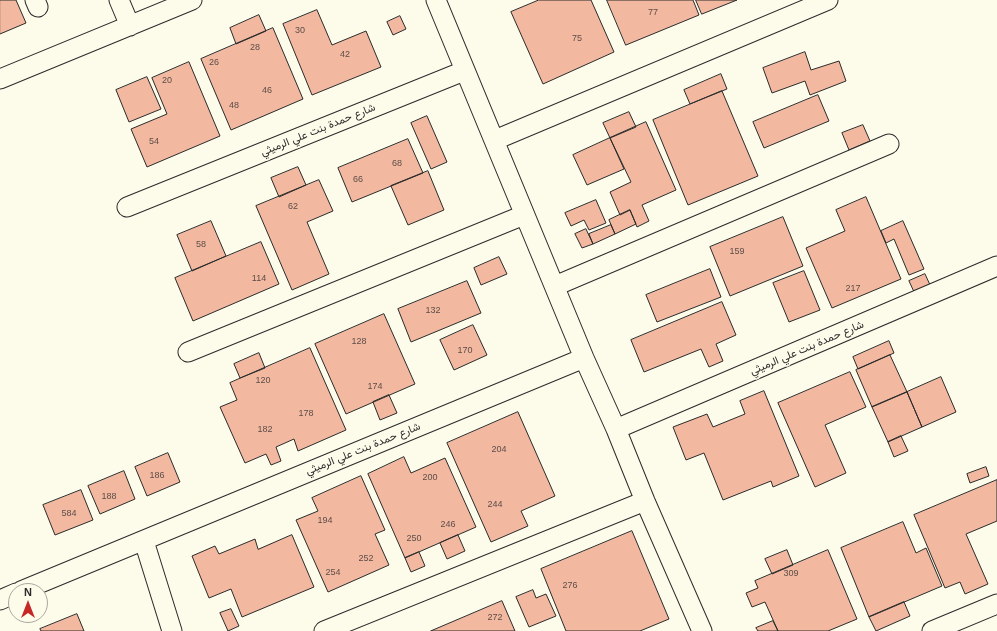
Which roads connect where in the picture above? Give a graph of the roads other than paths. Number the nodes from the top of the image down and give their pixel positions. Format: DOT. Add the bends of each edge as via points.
graph roads {
  1 [pos="119,0"];
  2 [pos="192,0"];
  3 [pos="436,0"];
  4 [pos="828,0"];
  5 [pos="130,26"];
  6 [pos="464,71"];
  7 [pos="0,79"];
  8 [pos="495,140"];
  9 [pos="889,144"];
  10 [pos="127,207"];
  11 [pos="524,215"];
  12 [pos="997,266"];
  13 [pos="555,286"];
  14 [pos="188,352"];
  15 [pos="584,358"];
  16 [pos="616,429"];
  17 [pos="645,501"];
  18 [pos="144,541"];
  19 [pos="41,583"];
  20 [pos="997,604"];
  21 [pos="172,631"];
  22 [pos="324,631"];
  23 [pos="702,631"];
  24 [pos="932,631"];
  1 -- 5 [label="street"];
  2 -- 5 [label="street"];
  3 -- 6 [label="street"];
  4 -- 8 [label="street"];
  5 -- 7 [label="street"];
  6 -- 8 [label="street"];
  6 -- 10 [label="street, شارع حمدة بنت علي الرميثي"];
  8 -- 11 [label="street"];
  9 -- 13 [label="street"];
  11 -- 13 [label="street"];
  11 -- 14 [label="street"];
  12 -- 16 [label="street, شارع حمدة بنت علي الرميثي"];
  13 -- 15 [label="street"];
  15 -- 16 [label="street"];
  15 -- 18 [label="street, شارع حمدة بنت علي الرميثي"];
  16 -- 17 [label="street"];
  17 -- 22 [label="street"];
  17 -- 23 [label="street"];
  18 -- 19 [label="street, شارع حمدة بنت علي الرميثي"];
  18 -- 21 [label="street"];
  20 -- 24 [label="street"];
}
